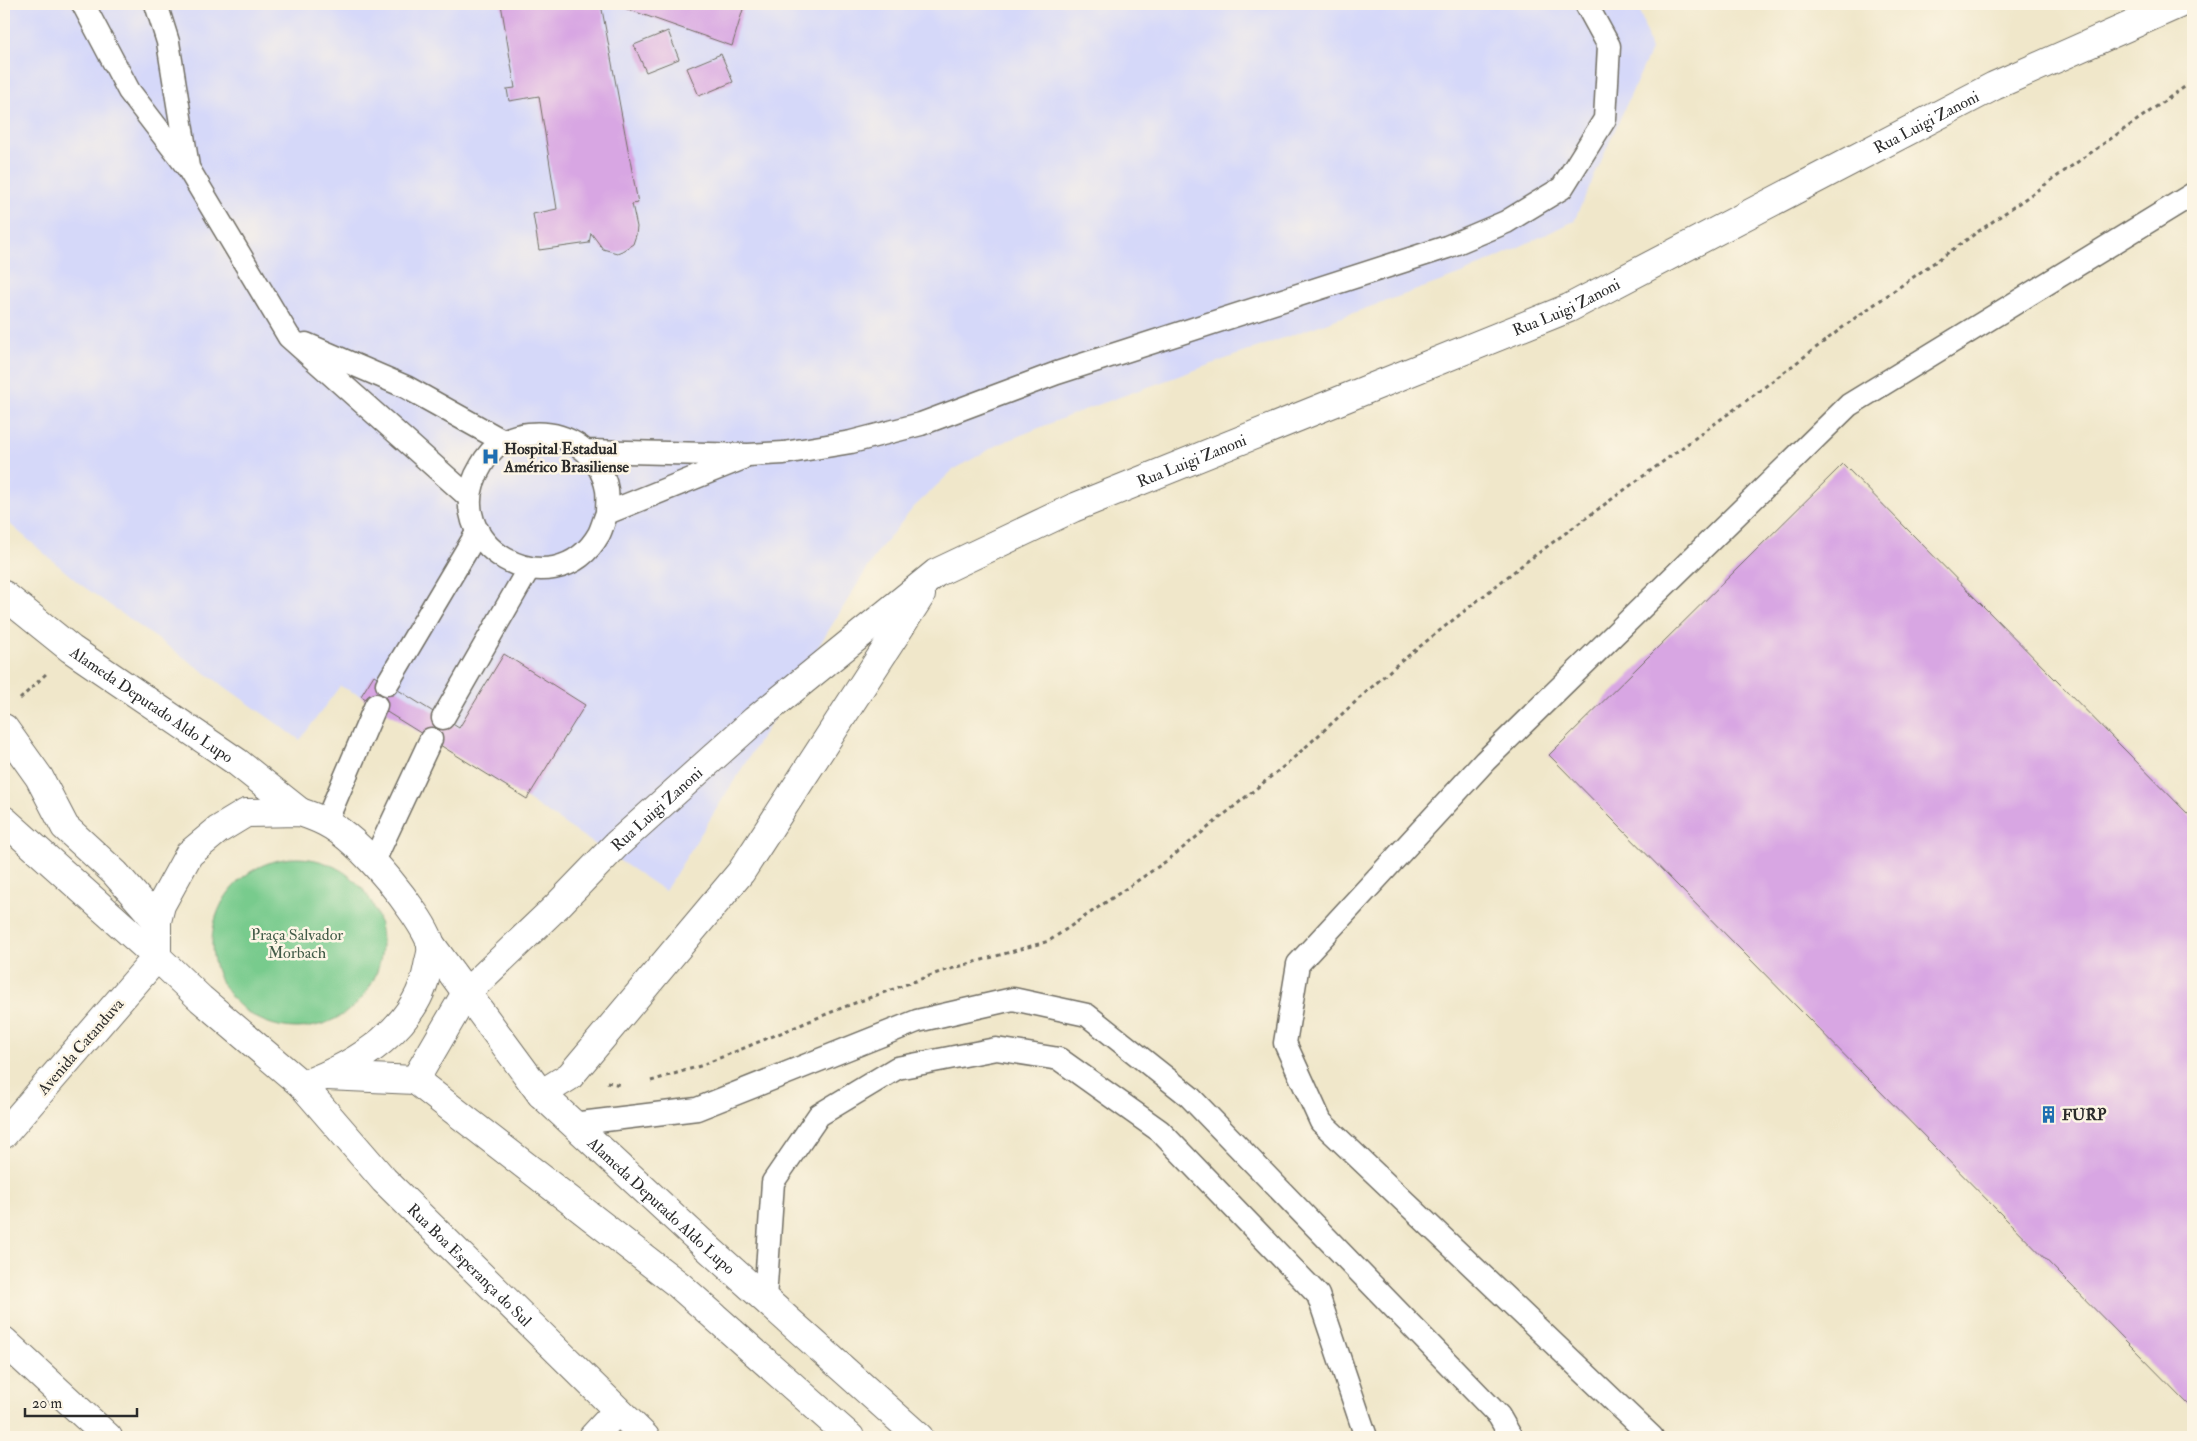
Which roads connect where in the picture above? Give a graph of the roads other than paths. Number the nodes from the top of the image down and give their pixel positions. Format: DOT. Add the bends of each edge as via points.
graph roads {
  1 [pos="84,4"];
  2 [pos="156,4"];
  3 [pos="1586,4"];
  4 [pos="2179,4"];
  5 [pos="188,168"];
  6 [pos="2193,194"];
  7 [pos="289,337"];
  8 [pos="503,441"];
  9 [pos="587,451"];
  10 [pos="748,455"];
  11 [pos="470,498"];
  12 [pos="607,513"];
  13 [pos="478,531"];
  14 [pos="529,568"];
  15 [pos="936,573"];
  16 [pos="4,595"];
  17 [pos="387,684"];
  18 [pos="376,706"];
  19 [pos="443,718"];
  20 [pos="4,728"];
  21 [pos="431,739"];
  22 [pos="300,812"];
  23 [pos="4,820"];
  24 [pos="326,822"];
  25 [pos="374,862"];
  26 [pos="157,921"];
  27 [pos="432,946"];
  28 [pos="157,957"];
  29 [pos="466,993"];
  30 [pos="415,1080"];
  31 [pos="315,1081"];
  32 [pos="541,1094"];
  33 [pos="572,1124"];
  34 [pos="4,1134"];
  35 [pos="765,1299"];
  36 [pos="4,1341"];
  37 [pos="617,1411"];
  38 [pos="108,1437"];
  39 [pos="594,1437"];
  40 [pos="644,1437"];
  41 [pos="850,1437"];
  42 [pos="919,1437"];
  43 [pos="1366,1437"];
  44 [pos="1511,1437"];
  45 [pos="1652,1437"];
  1 -- 5 [label="lane" via="129,92"];
  2 -- 5 [label="lane" via="168,42"];
  3 -- 10 [label="lane" via="1609,46 1605,119 1562,188 1506,222 1447,247 1057,373 921,424 851,442 784,453"];
  4 -- 15 [label="street, Rua Luigi Zanoni" via="1994,86 1569,308 1072,508"];
  5 -- 7 [label="lane"];
  6 -- 45 [label="lane" via="1849,405 1484,761 1298,964 1285,1043 1321,1122"];
  7 -- 8 [label="lane" via="406,387"];
  7 -- 11 [label="lane"];
  8 -- 9 [label="lane" via="514,435 546,432 576,443"];
  8 -- 11 [label="lane" via="486,456 475,475"];
  9 -- 10 [label="lane"];
  9 -- 12 [label="lane" via="600,470 607,491"];
  10 -- 12 [label="lane"];
  11 -- 13 [label="lane" via="473,521"];
  12 -- 14 [label="lane" via="599,534 585,552 566,564 544,570"];
  13 -- 14 [label="lane" via="483,541 500,557"];
  13 -- 17 [label="lane"];
  14 -- 19 [label="lane"];
  15 -- 29 [label="street, Rua Luigi Zanoni" via="733,740 616,846"];
  15 -- 32 [label="street" via="741,872 570,1076"];
  16 -- 22 [label="street, Alameda Deputado Aldo Lupo" via="71,649 237,762"];
  18 -- 24 [label="lane"];
  20 -- 26 [label="street" via="39,777 66,827 115,873"];
  21 -- 25 [label="lane"];
  22 -- 24 [label="street, Alameda Deputado Aldo Lupo"];
  22 -- 26 [label="street" via="246,813 218,830 189,854 161,905"];
  23 -- 28 [label="street"];
  24 -- 25 [label="street, Alameda Deputado Aldo Lupo"];
  25 -- 27 [label="street, Alameda Deputado Aldo Lupo" via="410,905"];
  26 -- 28 [label="street"];
  27 -- 29 [label="street, Alameda Deputado Aldo Lupo"];
  27 -- 31 [label="street" via="425,982 412,1010 396,1029 374,1047"];
  28 -- 31 [label="street, Rua Boa Esperança do Sul" via="201,999"];
  28 -- 34 [label="street, Avenida Catanduva"];
  29 -- 30 [label="street, Rua Luigi Zanoni"];
  29 -- 32 [label="street, Alameda Deputado Aldo Lupo"];
  30 -- 31 [label="street"];
  30 -- 41 [label="street" via="679,1285"];
  31 -- 37 [label="street, Rua Boa Esperança do Sul" via="384,1180"];
  32 -- 33 [label="street, Alameda Deputado Aldo Lupo"];
  33 -- 35 [label="street, Alameda Deputado Aldo Lupo"];
  33 -- 44 [label="lane" via="697,1109 917,1021 1013,999 1088,1015 1189,1096 1499,1416"];
  35 -- 42 [label="street, Alameda Deputado Aldo Lupo"];
  35 -- 43 [label="lane" via="774,1182 819,1115 897,1068 996,1049 1060,1059 1160,1131 1318,1295"];
  36 -- 38 [label="street"];
  37 -- 39 [label="street"];
  37 -- 40 [label="street, Rua Boa Esperança do Sul"];
}
